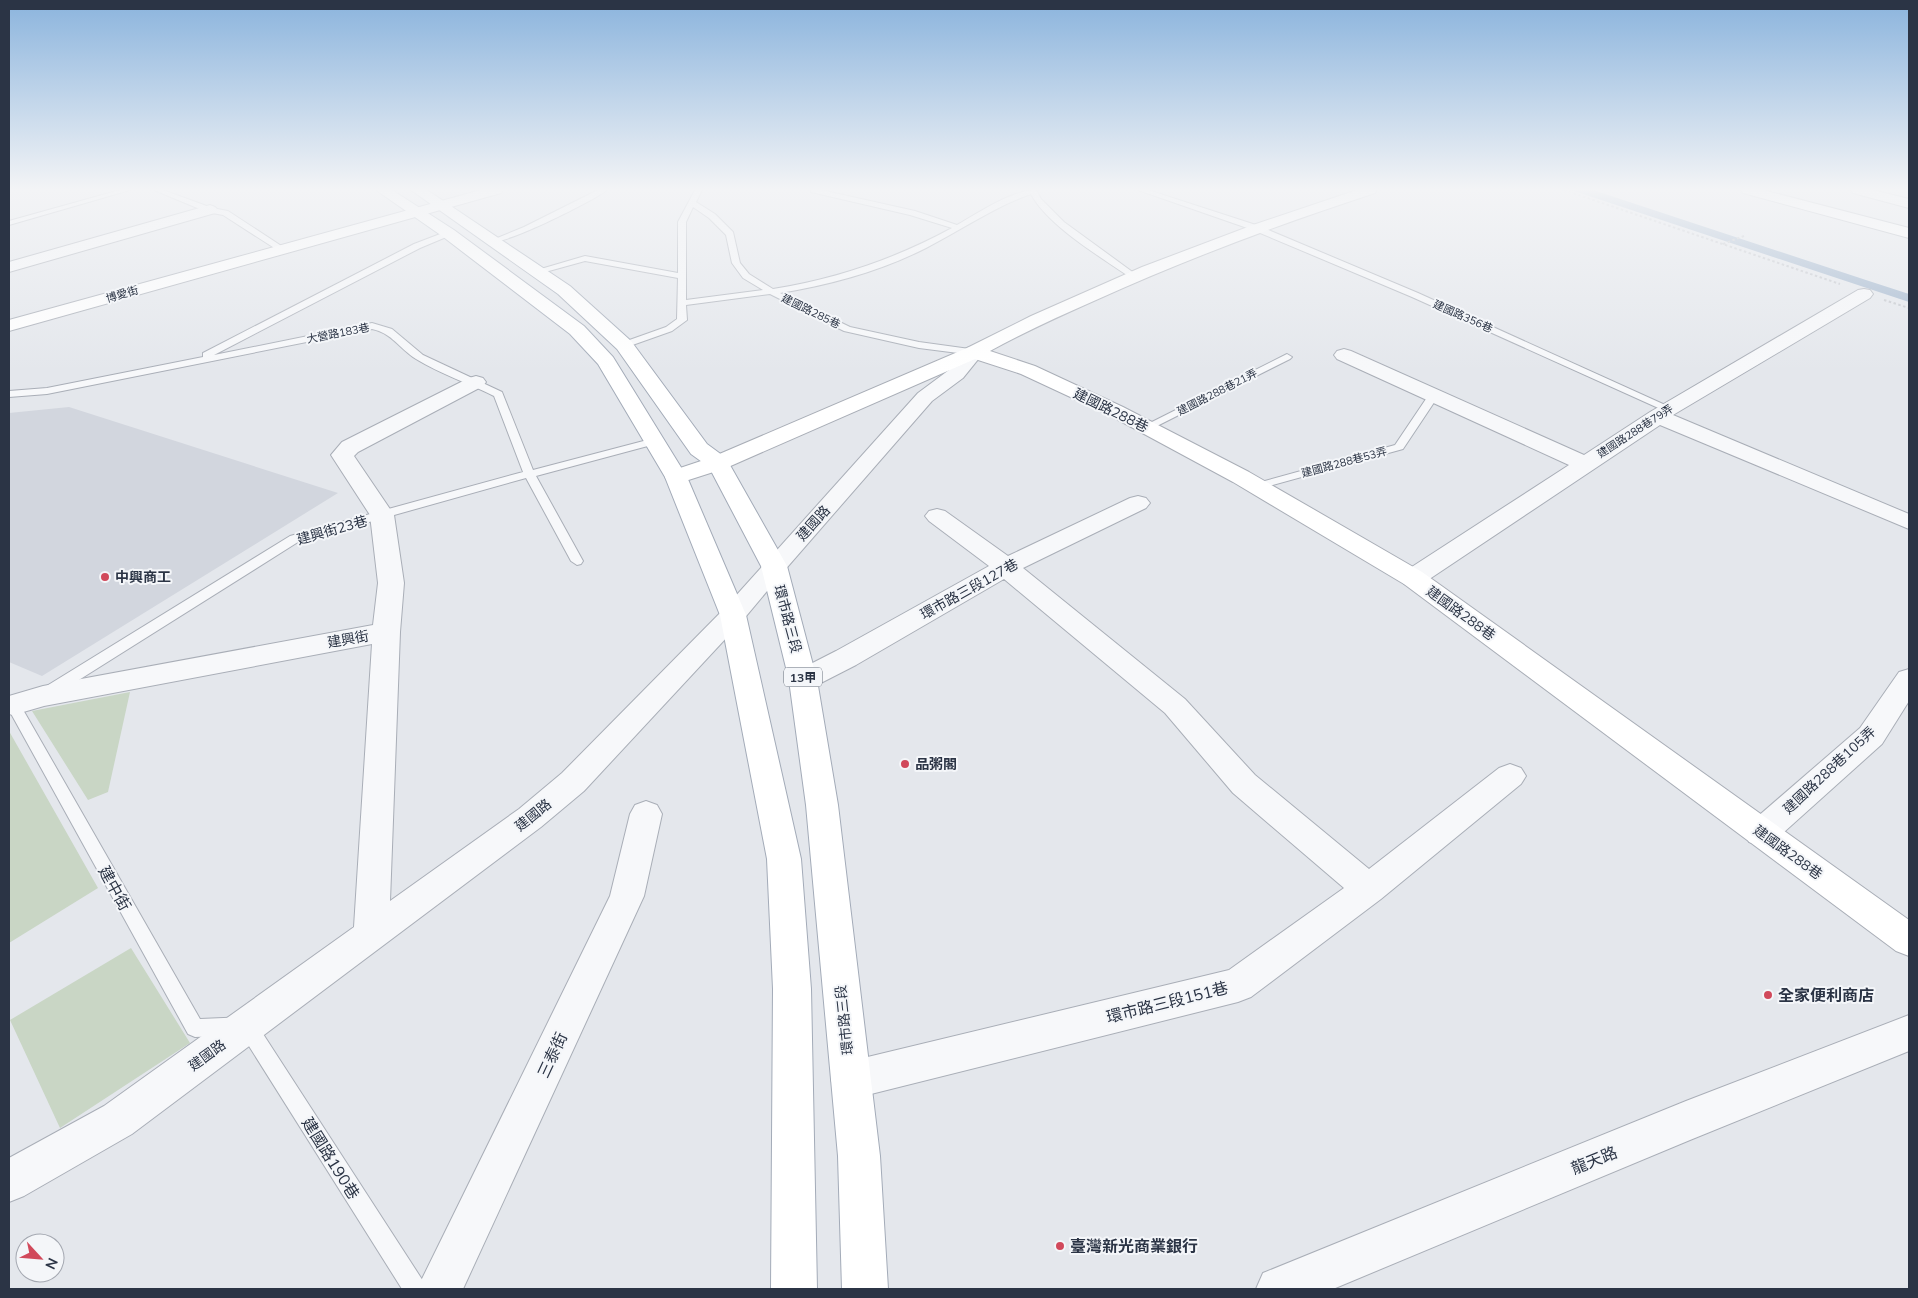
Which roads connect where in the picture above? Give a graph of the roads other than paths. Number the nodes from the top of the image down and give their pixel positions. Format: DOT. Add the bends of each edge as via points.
graph roads {
  1 [pos="69,251"];
  2 [pos="276,251"];
  3 [pos="408,251"];
  4 [pos="471,251"];
  5 [pos="508,251"];
  6 [pos="682,251"];
  7 [pos="733,251"];
  8 [pos="912,251"];
  9 [pos="1098,251"];
  10 [pos="1199,251"];
  11 [pos="1310,251"];
  12 [pos="9,268"];
  13 [pos="538,271"];
  14 [pos="682,276"];
  15 [pos="1134,276"];
  16 [pos="772,292"];
  17 [pos="1864,294"];
  18 [pos="682,303"];
  19 [pos="9,326"];
  20 [pos="624,346"];
  21 [pos="974,352"];
  22 [pos="1344,355"];
  23 [pos="1287,357"];
  24 [pos="190,364"];
  25 [pos="476,382"];
  26 [pos="9,394"];
  27 [pos="1434,395"];
  28 [pos="1663,412"];
  29 [pos="1147,427"];
  30 [pos="655,441"];
  31 [pos="718,463"];
  32 [pos="1585,464"];
  33 [pos="529,474"];
  34 [pos="676,476"];
  35 [pos="1258,486"];
  36 [pos="1138,503"];
  37 [pos="382,515"];
  38 [pos="937,516"];
  39 [pos="1909,522"];
  40 [pos="577,561"];
  41 [pos="774,566"];
  42 [pos="1006,567"];
  43 [pos="1412,578"];
  44 [pos="733,616"];
  45 [pos="386,632"];
  46 [pos="1909,679"];
  47 [pos="803,680"];
  48 [pos="43,696"];
  49 [pos="11,704"];
  50 [pos="1510,776"];
  51 [pos="646,814"];
  52 [pos="1761,833"];
  53 [pos="1369,889"];
  54 [pos="370,935"];
  55 [pos="1909,940"];
  56 [pos="247,1026"];
  57 [pos="1909,1033"];
  58 [pos="851,1080"];
  59 [pos="9,1182"];
  60 [pos="414,1289"];
  61 [pos="440,1289"];
  62 [pos="794,1289"];
  63 [pos="865,1289"];
  64 [pos="1279,1289"];
  1 -- 12 [label="street"];
  2 -- 19 [label="main road, 博愛街"];
  3 -- 24 [label="lane"];
  4 -- 30 [label="main road, 13甲" via="577,330 606,361"];
  5 -- 13 [label="main road, 環市路三段 / 13甲"];
  6 -- 14 [label="lane"];
  7 -- 16 [label="lane, 建國路285巷" via="736,263 746,276"];
  8 -- 16 [label="lane" via="885,263 826,281"];
  9 -- 15 [label="lane"];
  10 -- 15 [label="main road, 建國路"];
  11 -- 28 [label="lane, 建國路356巷" via="1415,295"];
  13 -- 14 [label="lane" via="585,258"];
  13 -- 20 [label="main road, 環市路三段 / 13甲"];
  14 -- 18 [label="lane"];
  15 -- 21 [label="main road, 建國路"];
  16 -- 18 [label="lane"];
  16 -- 21 [label="lane, 建國路285巷" via="847,329"];
  17 -- 28 [label="street, 建國路288巷79弄"];
  18 -- 20 [label="lane" via="682,320 669,329"];
  20 -- 31 [label="main road, 環市路三段 / 13甲" via="699,449"];
  21 -- 29 [label="main road, 建國路288巷" via="1028,370"];
  21 -- 31 [label="main road, 建國路"];
  21 -- 41 [label="street, 建國路" via="956,374 925,397"];
  22 -- 27 [label="street"];
  23 -- 29 [label="lane, 建國路288巷21弄"];
  24 -- 25 [label="lane, 大營路183巷" via="372,326 386,328 418,356"];
  24 -- 26 [label="lane, 大營路183巷" via="47,391"];
  25 -- 33 [label="lane, 大營路183巷" via="498,394"];
  25 -- 37 [label="street" via="350,447 342,455"];
  27 -- 32 [label="street"];
  27 -- 35 [label="lane, 建國路288巷53弄" via="1399,447"];
  28 -- 32 [label="street, 建國路288巷79弄"];
  28 -- 39 [label="street"];
  29 -- 35 [label="main road, 建國路288巷"];
  30 -- 33 [label="lane, 建興街23巷"];
  30 -- 34 [label="main road, 13甲"];
  31 -- 34 [label="main road, 建國路"];
  31 -- 41 [label="main road, 環市路三段 / 13甲"];
  32 -- 43 [label="street, 建國路288巷79弄"];
  33 -- 37 [label="lane, 建興街23巷"];
  33 -- 40 [label="lane, 大營路183巷"];
  34 -- 44 [label="main road, 13甲"];
  35 -- 43 [label="main road, 建國路288巷"];
  36 -- 42 [label="street, 環市路三段127巷"];
  37 -- 45 [label="street" via="391,583"];
  37 -- 48 [label="lane, 建興街23巷" via="294,540"];
  38 -- 42 [label="street"];
  41 -- 44 [label="street, 建國路"];
  41 -- 47 [label="main road, 環市路三段 / 13甲"];
  42 -- 47 [label="street, 環市路三段127巷"];
  42 -- 53 [label="street" via="1175,706 1244,784"];
  43 -- 52 [label="main road, 建國路288巷"];
  44 -- 54 [label="street, 建國路" via="573,782 530,818"];
  44 -- 62 [label="main road, 13甲" via="784,859 792,989"];
  45 -- 48 [label="street, 建興街"];
  45 -- 54 [label="street, 建興街"];
  46 -- 52 [label="street, 建國路288巷105弄" via="1871,736"];
  47 -- 58 [label="main road, 環市路三段 / 13甲" via="822,805"];
  48 -- 49 [label="street, 建興街"];
  49 -- 56 [label="lane, 建中街" via="195,1028"];
  50 -- 53 [label="street, 環市路三段151巷"];
  51 -- 61 [label="street, 三泰街" via="627,896"];
  52 -- 55 [label="main road, 建國路288巷"];
  53 -- 58 [label="street, 環市路三段151巷" via="1238,985"];
  54 -- 56 [label="street, 建國路"];
  56 -- 59 [label="street, 建國路" via="118,1120"];
  56 -- 60 [label="lane, 建國路190巷"];
  57 -- 64 [label="street, 龍天路"];
  58 -- 63 [label="main road, 環市路三段 / 13甲" via="859,1156"];
}
